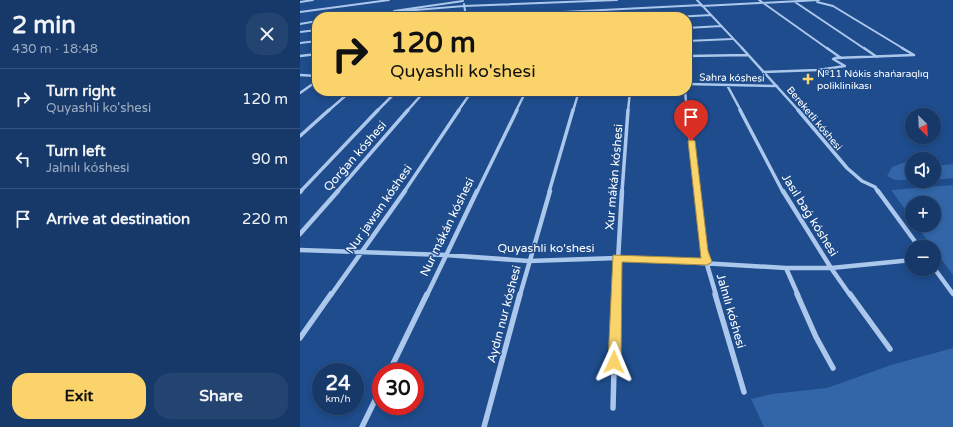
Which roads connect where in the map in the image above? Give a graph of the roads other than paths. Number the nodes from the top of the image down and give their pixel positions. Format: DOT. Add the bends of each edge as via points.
graph roads {
  1 [pos="313,0"];
  2 [pos="389,0"];
  3 [pos="463,0"];
  4 [pos="617,0"];
  5 [pos="697,0"];
  6 [pos="758,0"];
  7 [pos="819,0"];
  8 [pos="812,1"];
  9 [pos="300,2"];
  10 [pos="794,2"];
  11 [pos="764,4"];
  12 [pos="464,6"];
  13 [pos="702,6"];
  14 [pos="300,12"];
  15 [pos="385,12"];
  16 [pos="406,12"];
  17 [pos="465,12"];
  18 [pos="573,12"];
  19 [pos="711,15"];
  20 [pos="692,16"];
  21 [pos="312,22"];
  22 [pos="300,24"];
  23 [pos="720,26"];
  24 [pos="692,28"];
  25 [pos="312,31"];
  26 [pos="300,32"];
  27 [pos="732,39"];
  28 [pos="692,41"];
  29 [pos="312,42"];
  30 [pos="300,43"];
  31 [pos="748,54"];
  32 [pos="312,55"];
  33 [pos="300,56"];
  34 [pos="692,56"];
  35 [pos="877,56"];
  36 [pos="841,58"];
  37 [pos="763,72"];
  38 [pos="300,75"];
  39 [pos="312,76"];
  40 [pos="692,84"];
  41 [pos="312,85"];
  42 [pos="727,85"];
  43 [pos="777,86"];
  44 [pos="300,93"];
  45 [pos="344,96"];
  46 [pos="392,96"];
  47 [pos="421,96"];
  48 [pos="469,96"];
  49 [pos="524,96"];
  50 [pos="578,96"];
  51 [pos="630,96"];
  52 [pos="686,96"];
  53 [pos="300,136"];
  54 [pos="300,192"];
  55 [pos="300,234"];
  56 [pos="914,240"];
  57 [pos="300,250"];
  58 [pos="361,253"];
  59 [pos="446,255"];
  60 [pos="617,258"];
  61 [pos="529,261"];
  62 [pos="905,261"];
  63 [pos="707,262"];
  64 [pos="786,268"];
  65 [pos="831,268"];
  66 [pos="940,276"];
  67 [pos="953,294"];
  68 [pos="300,338"];
  69 [pos="890,348"];
  70 [pos="393,363"];
  71 [pos="833,368"];
  72 [pos="744,392"];
  73 [pos="372,406"];
  74 [pos="613,408"];
  75 [pos="362,427"];
  76 [pos="484,427"];
  1 -- 9 [label="street"];
  2 -- 14 [label="street"];
  3 -- 12 [label="street"];
  3 -- 15 [label="street"];
  4 -- 12 [label="street"];
  5 -- 13 [label="street, Bereketli kóshesi"];
  6 -- 11 [label="street"];
  7 -- 8 [label="street"];
  8 -- 10 [label="street"];
  8 -- 35 [label="street" via="833,6 914,55"];
  10 -- 11 [label="street"];
  10 -- 35 [label="street"];
  11 -- 13 [label="street"];
  11 -- 36 [label="street"];
  12 -- 16 [label="street"];
  12 -- 17 [label="street"];
  13 -- 18 [label="street"];
  13 -- 19 [label="street, Bereketli kóshesi"];
  19 -- 20 [label="street"];
  19 -- 23 [label="street, Bereketli kóshesi"];
  21 -- 22 [label="street"];
  23 -- 24 [label="street"];
  23 -- 27 [label="street, Bereketli kóshesi"];
  25 -- 26 [label="street"];
  27 -- 28 [label="street"];
  27 -- 31 [label="street, Bereketli kóshesi"];
  29 -- 30 [label="street"];
  31 -- 34 [label="street"];
  31 -- 37 [label="street, Bereketli kóshesi"];
  32 -- 33 [label="street"];
  35 -- 36 [label="street"];
  36 -- 37 [label="street" via="834,59 845,66 837,69"];
  37 -- 43 [label="street, Bereketli kóshesi"];
  38 -- 39 [label="street"];
  40 -- 42 [label="street, Sahra kóshesi"];
  41 -- 44 [label="street"];
  42 -- 43 [label="street, Sahra kóshesi"];
  42 -- 65 [label="street, Jasıl baǵ kóshesi" via="778,183"];
  43 -- 56 [label="street, Bereketli kóshesi" via="847,168 862,181 875,187"];
  45 -- 53 [label="street"];
  46 -- 54 [label="street"];
  47 -- 55 [label="street, Qorǵan kóshesi"];
  48 -- 58 [label="street, Nur jawsın kóshesi"];
  49 -- 59 [label="street, Nur mákán kóshesi"];
  50 -- 61 [label="street, Aydın nur kóshesi"];
  51 -- 60 [label="street, Xur mákán kóshesi"];
  52 -- 63 [label="street, Jalnılı kóshesi" via="703,251"];
  57 -- 58 [label="street, Quyashli ko'shesi"];
  58 -- 59 [label="street, Quyashli ko'shesi"];
  58 -- 68 [label="street, Nur jawsın kóshesi"];
  59 -- 61 [label="street, Quyashli ko'shesi"];
  59 -- 70 [label="street, Nur mákán kóshesi"];
  60 -- 61 [label="street, Quyashli ko'shesi"];
  60 -- 63 [label="street, Quyashli ko'shesi"];
  60 -- 74 [label="street, Xur mákán kóshesi"];
  61 -- 76 [label="street, Aydın nur kóshesi"];
  62 -- 65 [label="street, Quyashli ko'shesi"];
  63 -- 64 [label="street, Quyashli ko'shesi"];
  63 -- 72 [label="street, Jalnılı kóshesi"];
  64 -- 65 [label="street, Quyashli ko'shesi"];
  64 -- 71 [label="street" via="816,337"];
  65 -- 69 [label="street, Jasıl baǵ kóshesi"];
  66 -- 67 [label="street"];
  73 -- 75 [label="street"];
}
